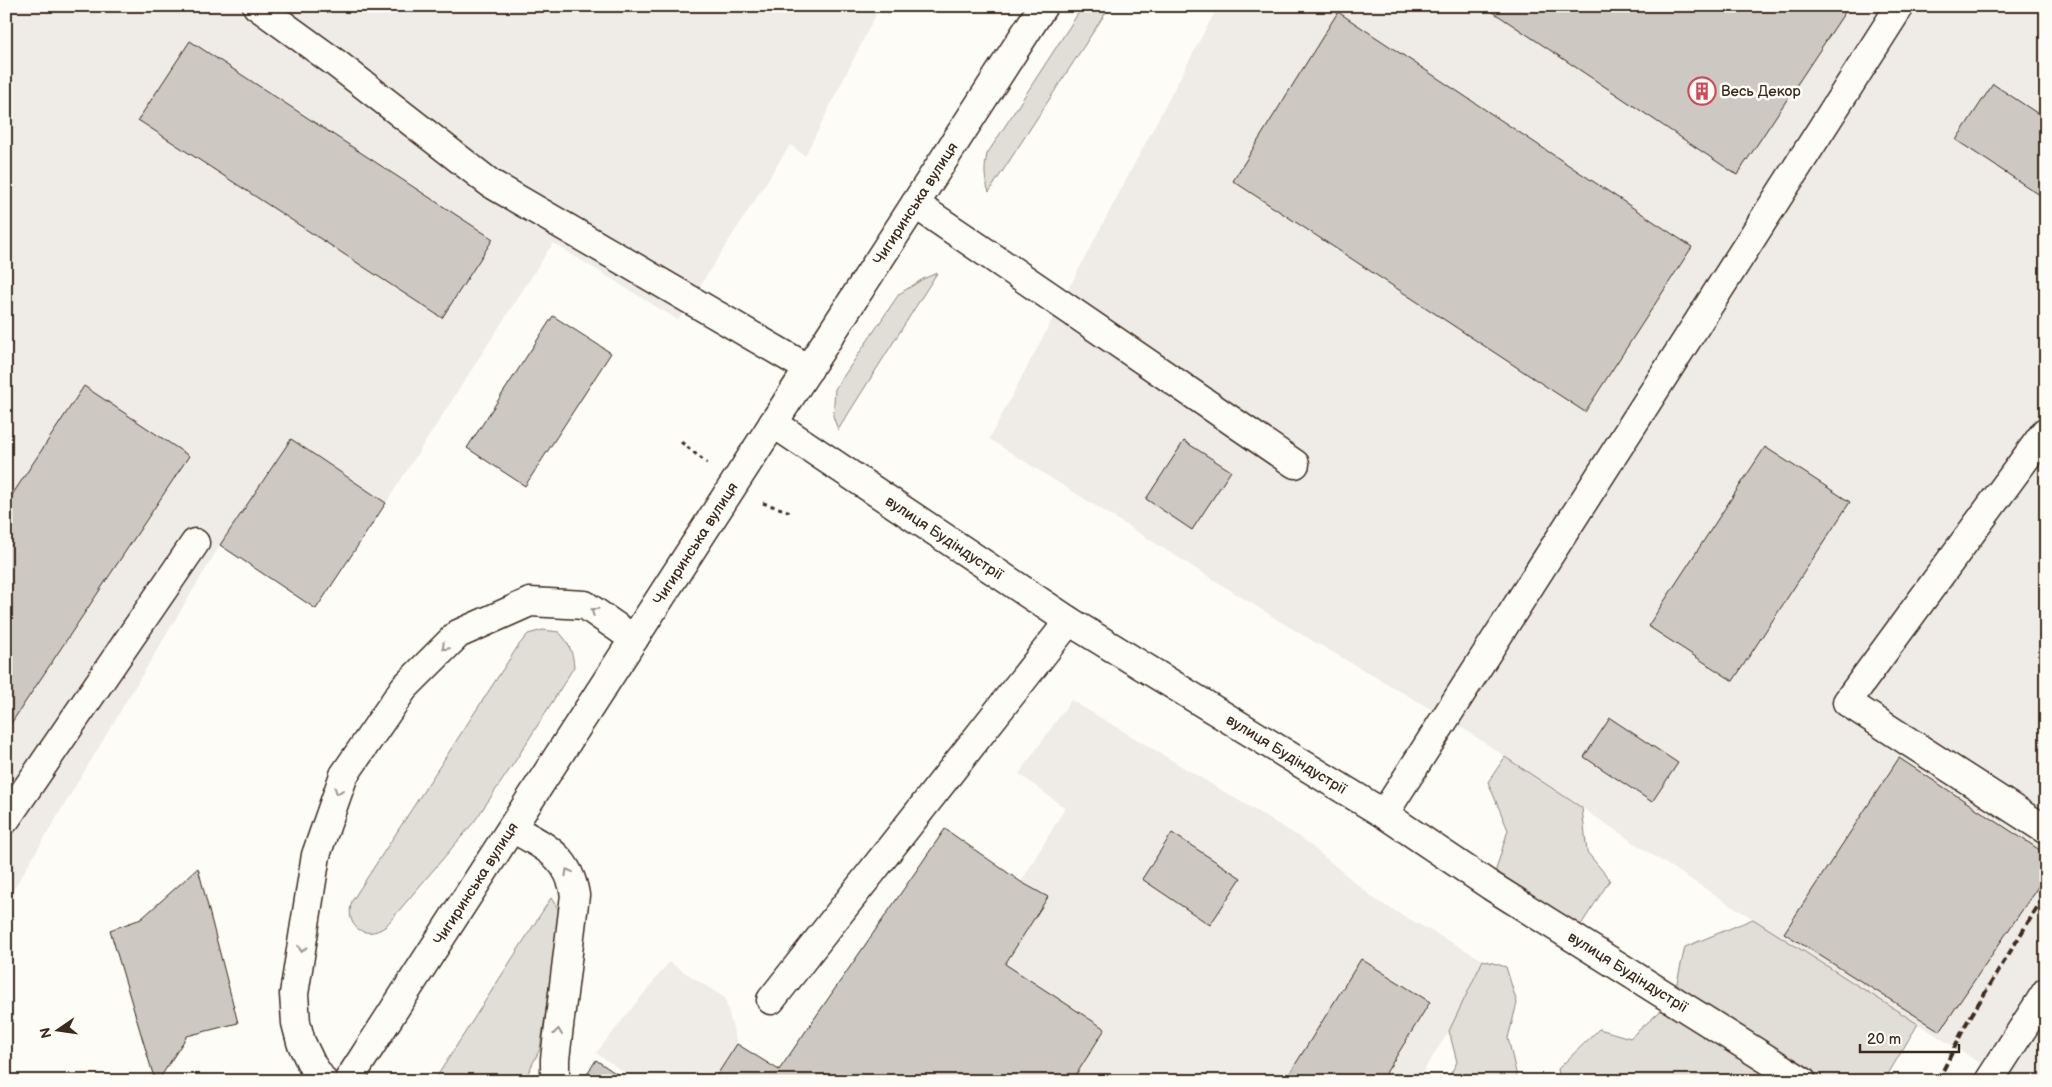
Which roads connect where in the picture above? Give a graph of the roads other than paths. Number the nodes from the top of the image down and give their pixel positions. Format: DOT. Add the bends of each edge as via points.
graph roads {
  1 [pos="257,6"];
  2 [pos="1043,6"];
  3 [pos="1900,6"];
  4 [pos="915,204"];
  5 [pos="809,369"];
  6 [pos="774,423"];
  7 [pos="2045,432"];
  8 [pos="1295,464"];
  9 [pos="195,543"];
  10 [pos="1069,621"];
  11 [pos="634,639"];
  12 [pos="1384,814"];
  13 [pos="6,819"];
  14 [pos="512,828"];
  15 [pos="2046,830"];
  16 [pos="2046,992"];
  17 [pos="771,1000"];
  18 [pos="323,1081"];
  19 [pos="348,1081"];
  20 [pos="555,1081"];
  21 [pos="1802,1081"];
  22 [pos="1989,1081"];
  1 -- 5 [label="main road" via="490,183"];
  2 -- 4 [label="main road, Чигиринська вулиця"];
  3 -- 12 [label="main road"];
  4 -- 5 [label="main road, Чигиринська вулиця"];
  4 -- 8 [label="main road"];
  5 -- 6 [label="main road, Чигиринська вулиця"];
  6 -- 10 [label="main road, вулиця Будіндустрії"];
  6 -- 11 [label="main road, Чигиринська вулиця"];
  7 -- 15 [label="main road" via="1847,702"];
  9 -- 13 [label="main road"];
  10 -- 12 [label="main road, вулиця Будіндустрії"];
  10 -- 17 [label="main road"];
  11 -- 14 [label="main road, Чигиринська вулиця"];
  11 -- 18 [label="main road, one-way" via="585,606 530,602 458,634 404,688 344,774 316,855 294,994 300,1042"];
  12 -- 21 [label="main road, вулиця Будіндустрії" via="1491,886"];
  14 -- 19 [label="main road, Чигиринська вулиця"];
  20 -- 14 [label="main road, one-way" via="575,895 572,881 558,857"];
  16 -- 22 [label="main road"];
}
